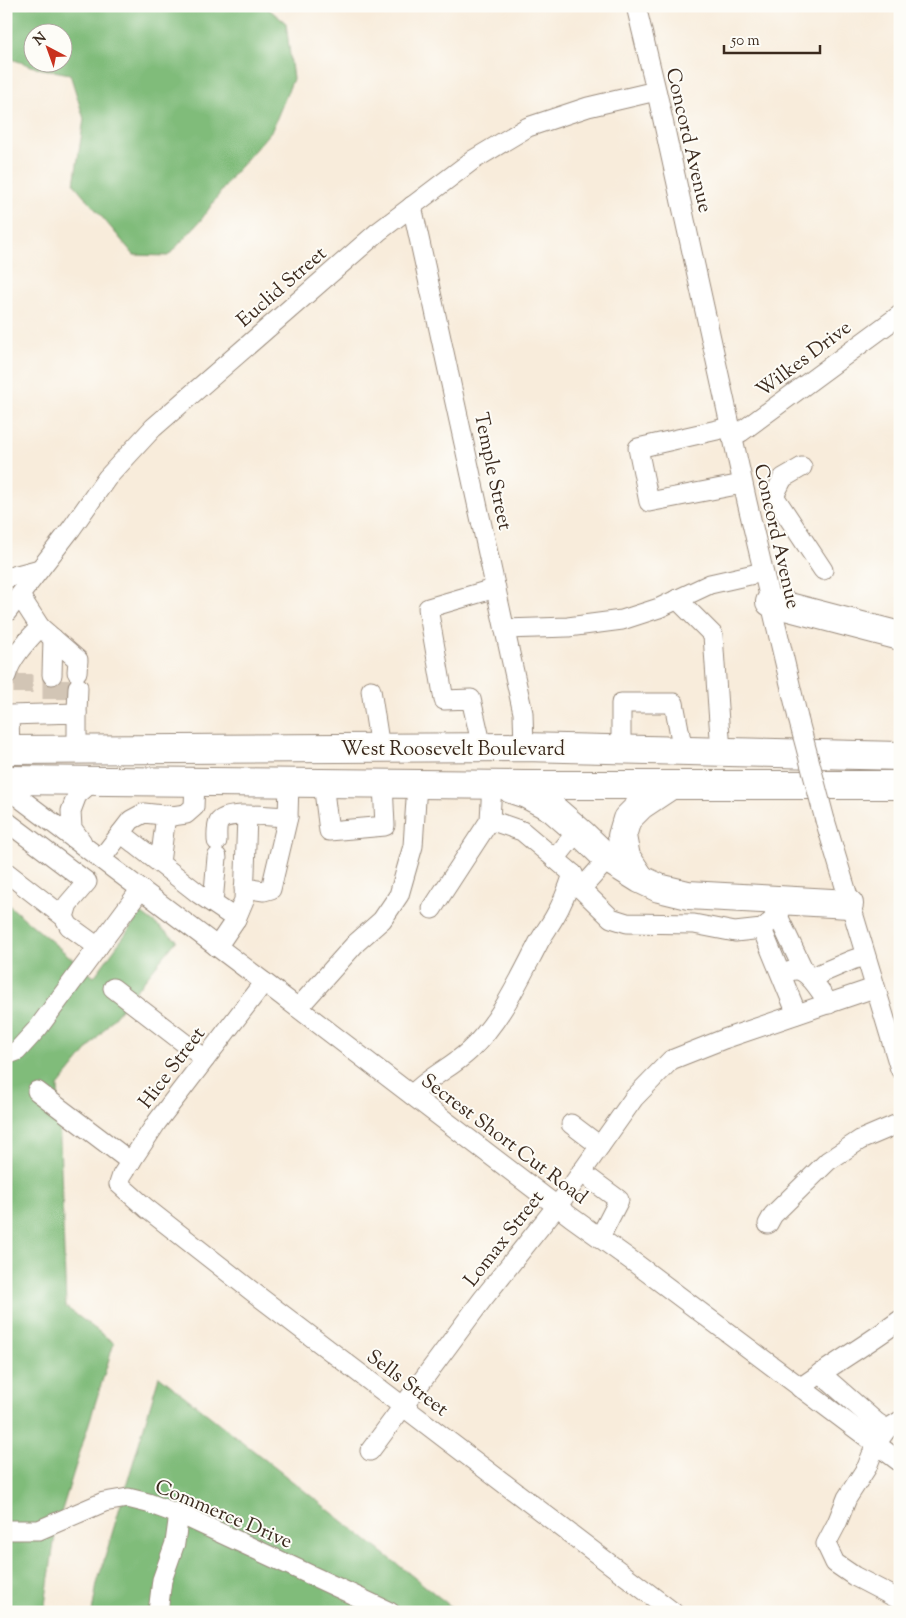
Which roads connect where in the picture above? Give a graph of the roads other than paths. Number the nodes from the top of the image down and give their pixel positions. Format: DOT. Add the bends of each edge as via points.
graph roads {
  1 [pos="636,6"];
  2 [pos="656,91"];
  3 [pos="412,206"];
  4 [pos="900,315"];
  5 [pos="731,432"];
  6 [pos="802,467"];
  7 [pos="744,493"];
  8 [pos="774,496"];
  9 [pos="40,569"];
  10 [pos="823,570"];
  11 [pos="763,572"];
  12 [pos="6,578"];
  13 [pos="496,588"];
  14 [pos="20,596"];
  15 [pos="677,599"];
  16 [pos="770,602"];
  17 [pos="6,613"];
  18 [pos="505,629"];
  19 [pos="900,636"];
  20 [pos="53,638"];
  21 [pos="14,675"];
  22 [pos="371,690"];
  23 [pos="65,694"];
  24 [pos="15,709"];
  25 [pos="524,746"];
  26 [pos="482,747"];
  27 [pos="380,748"];
  28 [pos="621,749"];
  29 [pos="8,750"];
  30 [pos="77,751"];
  31 [pos="683,751"];
  32 [pos="721,752"];
  33 [pos="900,756"];
  34 [pos="6,780"];
  35 [pos="93,782"];
  36 [pos="195,782"];
  37 [pos="289,783"];
  38 [pos="324,783"];
  39 [pos="383,784"];
  40 [pos="417,784"];
  41 [pos="494,784"];
  42 [pos="671,785"];
  43 [pos="900,785"];
  44 [pos="6,791"];
  45 [pos="166,815"];
  46 [pos="241,815"];
  47 [pos="288,817"];
  48 [pos="490,820"];
  49 [pos="6,821"];
  50 [pos="581,832"];
  51 [pos="121,833"];
  52 [pos="85,847"];
  53 [pos="617,858"];
  54 [pos="101,859"];
  55 [pos="555,859"];
  56 [pos="160,863"];
  57 [pos="6,872"];
  58 [pos="577,882"];
  59 [pos="244,888"];
  60 [pos="140,889"];
  61 [pos="213,903"];
  62 [pos="849,904"];
  63 [pos="781,908"];
  64 [pos="432,909"];
  65 [pos="64,916"];
  66 [pos="236,919"];
  67 [pos="762,929"];
  68 [pos="98,947"];
  69 [pos="217,947"];
  70 [pos="864,956"];
  71 [pos="782,976"];
  72 [pos="808,976"];
  73 [pos="264,982"];
  74 [pos="113,988"];
  75 [pos="874,988"];
  76 [pos="829,1004"];
  77 [pos="298,1008"];
  78 [pos="797,1014"];
  79 [pos="6,1055"];
  80 [pos="205,1059"];
  81 [pos="900,1069"];
  82 [pos="37,1091"];
  83 [pos="412,1095"];
  84 [pos="571,1124"];
  85 [pos="900,1124"];
  86 [pos="600,1146"];
  87 [pos="131,1162"];
  88 [pos="582,1172"];
  89 [pos="120,1184"];
  90 [pos="557,1206"];
  91 [pos="768,1224"];
  92 [pos="600,1237"];
  93 [pos="900,1320"];
  94 [pos="820,1373"];
  95 [pos="800,1388"];
  96 [pos="403,1407"];
  97 [pos="888,1432"];
  98 [pos="370,1451"];
  99 [pos="900,1462"];
  100 [pos="179,1514"];
  101 [pos="6,1530"];
  102 [pos="900,1600"];
  103 [pos="158,1612"];
  104 [pos="390,1612"];
  105 [pos="673,1612"];
  1 -- 2 [label="street, Concord Avenue"];
  2 -- 3 [label="street, Euclid Street" via="588,107 528,126 473,160"];
  2 -- 5 [label="street, Concord Avenue"];
  3 -- 9 [label="street, Euclid Street" via="153,428 107,478"];
  3 -- 13 [label="street, Temple Street"];
  4 -- 5 [label="street, Wilkes Drive" via="741,432"];
  5 -- 7 [label="street, Concord Avenue"];
  5 -- 7 [label="street" via="638,448 649,502"];
  6 -- 8 [label="street" via="783,478"];
  7 -- 8 [label="street"];
  7 -- 11 [label="street, Concord Avenue"];
  8 -- 10 [label="street"];
  9 -- 12 [label="street"];
  9 -- 14 [label="street, Euclid Street"];
  11 -- 15 [label="street" via="710,584"];
  11 -- 16 [label="street, Concord Avenue"];
  13 -- 18 [label="street, Temple Street"];
  13 -- 26 [label="street" via="428,608 444,700 471,699"];
  14 -- 17 [label="street, Euclid Street"];
  14 -- 20 [label="street"];
  15 -- 18 [label="street" via="622,620 568,627"];
  15 -- 32 [label="street" via="713,635"];
  16 -- 19 [label="highway"];
  16 -- 62 [label="street, Concord Avenue, bridge"];
  18 -- 25 [label="street, Temple Street" via="523,713"];
  20 -- 21 [label="street" via="23,646 8,668"];
  20 -- 23 [label="street"];
  20 -- 23 [label="street" via="78,660"];
  22 -- 27 [label="street"];
  23 -- 24 [label="street"];
  23 -- 30 [label="street"];
  24 -- 29 [label="street"];
  25 -- 26 [label="highway, West Roosevelt Boulevard"];
  25 -- 28 [label="highway, West Roosevelt Boulevard"];
  26 -- 27 [label="highway, West Roosevelt Boulevard"];
  27 -- 30 [label="highway, West Roosevelt Boulevard"];
  28 -- 31 [label="highway, West Roosevelt Boulevard"];
  28 -- 31 [label="street" via="621,703 674,703"];
  29 -- 30 [label="highway, West Roosevelt Boulevard"];
  31 -- 32 [label="highway, West Roosevelt Boulevard"];
  32 -- 33 [label="highway, West Roosevelt Boulevard"];
  34 -- 35 [label="highway, West Roosevelt Boulevard"];
  35 -- 36 [label="highway, West Roosevelt Boulevard"];
  35 -- 52 [label="street, Secrest Short Cut Road" via="77,795 71,811 72,828"];
  36 -- 37 [label="highway, West Roosevelt Boulevard"];
  36 -- 45 [label="street" via="194,807 186,814"];
  37 -- 38 [label="highway, West Roosevelt Boulevard"];
  37 -- 47 [label="street"];
  38 -- 39 [label="highway, West Roosevelt Boulevard"];
  38 -- 39 [label="street" via="329,831 385,826"];
  39 -- 40 [label="highway, West Roosevelt Boulevard"];
  40 -- 41 [label="highway, West Roosevelt Boulevard"];
  40 -- 77 [label="street" via="413,846 399,895 382,920 356,943"];
  41 -- 42 [label="highway, West Roosevelt Boulevard"];
  41 -- 48 [label="street"];
  41 -- 50 [label="highway" via="526,794 552,808"];
  42 -- 43 [label="highway, West Roosevelt Boulevard"];
  42 -- 53 [label="highway" via="641,805 627,819"];
  44 -- 52 [label="street, Secrest Short Cut Road"];
  45 -- 51 [label="street" via="144,813 131,820"];
  45 -- 56 [label="street"];
  46 -- 47 [label="street"];
  46 -- 59 [label="street"];
  46 -- 61 [label="street" via="223,817 218,824"];
  47 -- 59 [label="street" via="272,889"];
  48 -- 55 [label="street" via="522,831"];
  48 -- 64 [label="street"];
  49 -- 65 [label="street" via="87,882 68,904"];
  50 -- 53 [label="highway" via="597,831 606,837"];
  50 -- 55 [label="street"];
  51 -- 54 [label="street"];
  51 -- 56 [label="street"];
  52 -- 54 [label="street, Secrest Short Cut Road"];
  53 -- 58 [label="street"];
  53 -- 63 [label="highway" via="640,880 659,888"];
  54 -- 60 [label="street, Secrest Short Cut Road"];
  55 -- 58 [label="street"];
  56 -- 61 [label="street"];
  57 -- 65 [label="street"];
  58 -- 67 [label="street" via="611,918 627,922 694,924 735,932"];
  58 -- 83 [label="street" via="566,894 499,1015 470,1050"];
  59 -- 66 [label="street" via="244,900"];
  60 -- 68 [label="street"];
  60 -- 69 [label="street, Secrest Short Cut Road"];
  61 -- 66 [label="street"];
  62 -- 63 [label="highway"];
  62 -- 70 [label="street, Concord Avenue"];
  63 -- 67 [label="street"];
  63 -- 72 [label="street"];
  65 -- 68 [label="street" via="69,926"];
  66 -- 69 [label="street"];
  67 -- 71 [label="street"];
  68 -- 79 [label="street" via="38,1028 17,1051"];
  69 -- 73 [label="street, Secrest Short Cut Road"];
  70 -- 72 [label="street"];
  70 -- 75 [label="street, Concord Avenue"];
  71 -- 72 [label="street" via="797,970"];
  71 -- 78 [label="street"];
  72 -- 76 [label="street"];
  73 -- 77 [label="street, Secrest Short Cut Road"];
  73 -- 80 [label="street, Hice Street"];
  74 -- 80 [label="street"];
  75 -- 76 [label="street, Lomax Street"];
  75 -- 81 [label="street, Concord Avenue"];
  76 -- 78 [label="street, Lomax Street"];
  77 -- 83 [label="street, Secrest Short Cut Road"];
  78 -- 86 [label="street, Lomax Street" via="671,1060 634,1098"];
  80 -- 87 [label="street, Hice Street"];
  82 -- 87 [label="street"];
  83 -- 90 [label="street, Secrest Short Cut Road"];
  84 -- 86 [label="street"];
  85 -- 91 [label="street" via="860,1140 828,1160 773,1215"];
  86 -- 88 [label="street, Lomax Street"];
  87 -- 89 [label="street, Hice Street"];
  88 -- 90 [label="street, Lomax Street"];
  88 -- 92 [label="street" via="619,1200"];
  89 -- 96 [label="street, Sells Street" via="146,1208"];
  90 -- 92 [label="street, Secrest Short Cut Road"];
  90 -- 96 [label="street, Lomax Street"];
  92 -- 95 [label="street, Secrest Short Cut Road"];
  93 -- 94 [label="street"];
  94 -- 95 [label="street"];
  94 -- 97 [label="street"];
  95 -- 97 [label="street, Secrest Short Cut Road"];
  96 -- 98 [label="street, Lomax Street"];
  96 -- 105 [label="street, Sells Street"];
  97 -- 99 [label="street, Secrest Short Cut Road"];
  97 -- 102 [label="street" via="847,1498 826,1544 835,1562"];
  100 -- 101 [label="street, Commerce Drive" via="128,1498 104,1502 39,1530"];
  100 -- 103 [label="street" via="175,1543 162,1580"];
  100 -- 104 [label="street, Commerce Drive"];
}
